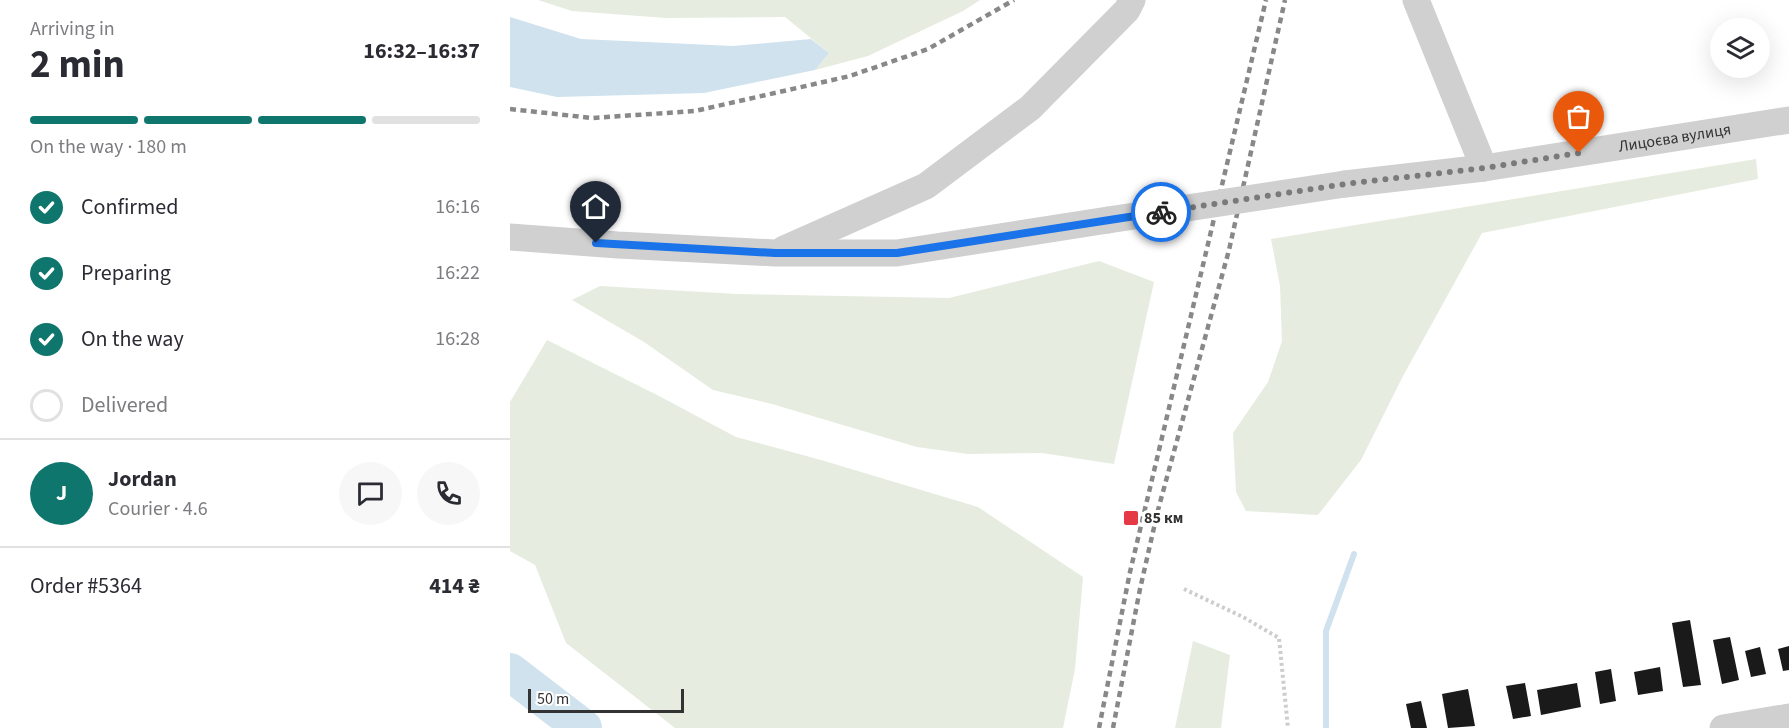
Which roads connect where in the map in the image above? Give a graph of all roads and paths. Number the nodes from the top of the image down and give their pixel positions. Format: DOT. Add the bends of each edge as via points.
graph roads {
  1 [pos="1132,0"];
  2 [pos="1416,0"];
  3 [pos="1789,120"];
  4 [pos="1484,168"];
  5 [pos="510,237"];
  6 [pos="775,253"];
  7 [pos="1184,589"];
  8 [pos="1789,717"];
  9 [pos="1288,728"];
  10 [pos="1722,728"];
  1 -- 6 [label="street" via="1127,10 1030,108 927,186"];
  2 -- 4 [label="street"];
  3 -- 4 [label="street, Лицоєва вулиця"];
  4 -- 6 [label="street, Лицоєва вулиця, bridge" via="1345,184 897,253"];
  5 -- 6 [label="street, Лицоєва вулиця"];
  7 -- 9 [label="path" via="1243,616 1279,638"];
  8 -- 10 [label="street"];
}
